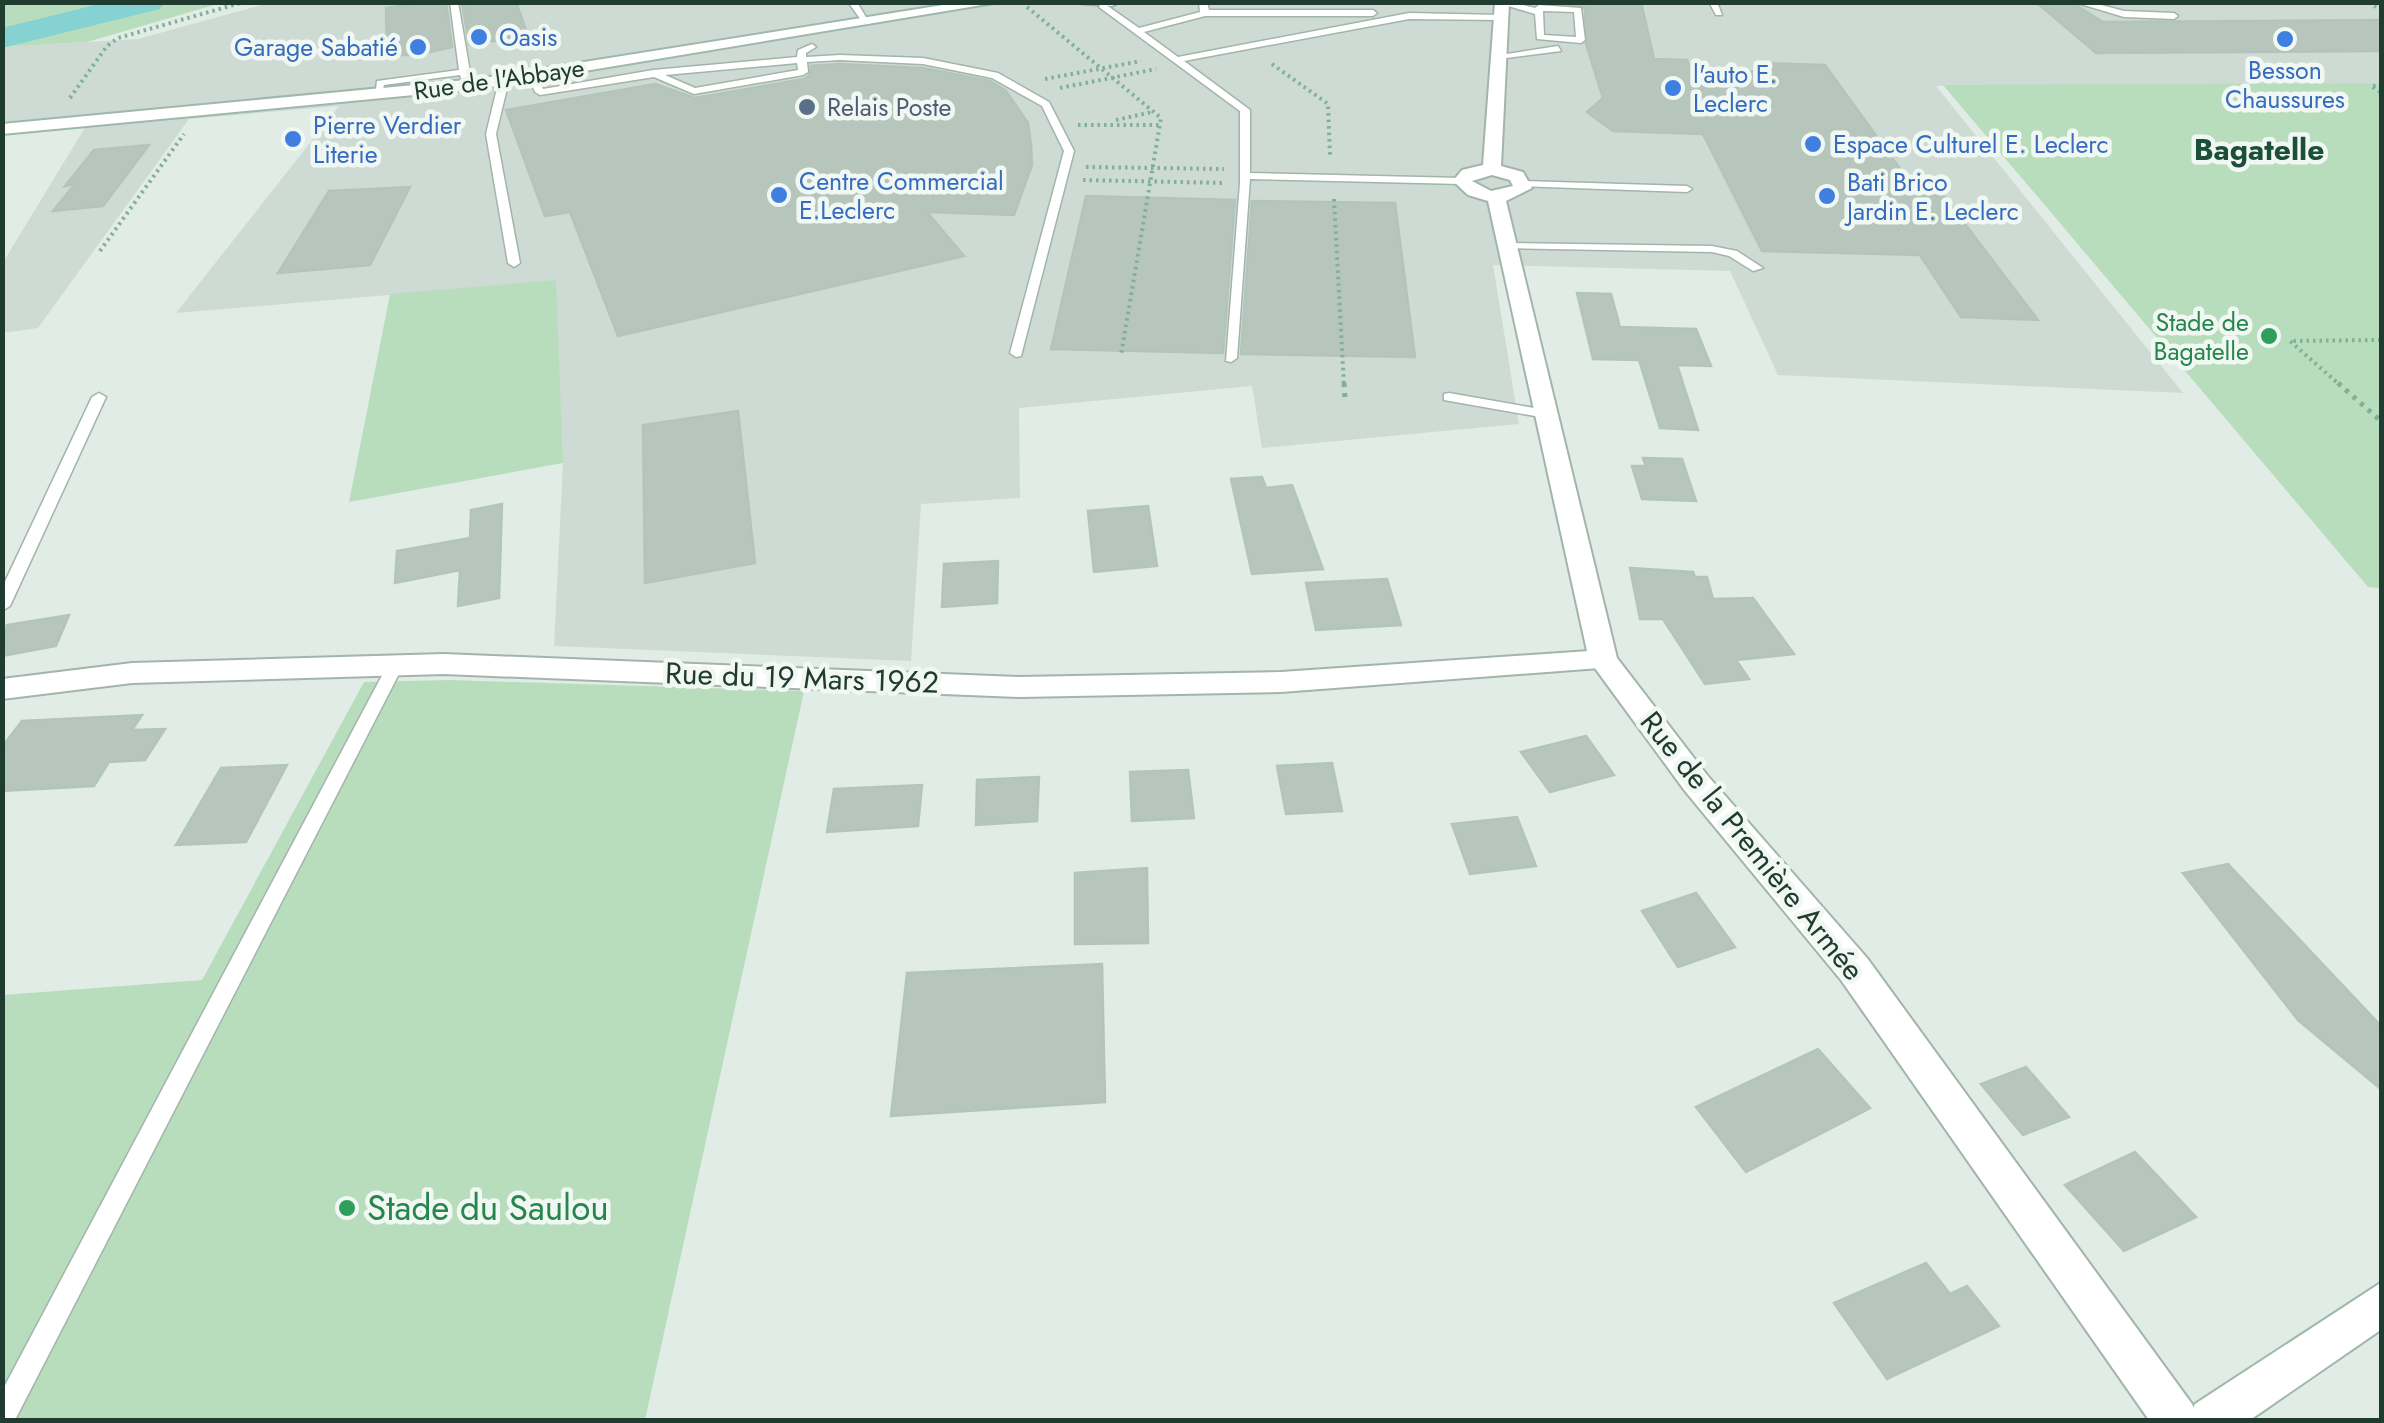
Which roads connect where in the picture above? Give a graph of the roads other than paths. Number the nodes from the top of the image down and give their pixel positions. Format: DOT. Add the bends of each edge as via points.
graph roads {
  1 [pos="454,2"];
  2 [pos="852,2"];
  3 [pos="993,2"];
  4 [pos="1074,2"];
  5 [pos="1308,2"];
  6 [pos="1413,2"];
  7 [pos="1713,2"];
  8 [pos="2078,2"];
  9 [pos="2157,2"];
  10 [pos="1107,4"];
  11 [pos="1432,4"];
  12 [pos="1205,8"];
  13 [pos="1539,12"];
  14 [pos="1719,14"];
  15 [pos="1454,15"];
  16 [pos="1501,16"];
  17 [pos="867,22"];
  18 [pos="1141,30"];
  19 [pos="1581,40"];
  20 [pos="831,44"];
  21 [pos="817,45"];
  22 [pos="1500,56"];
  23 [pos="988,59"];
  24 [pos="1180,59"];
  25 [pos="653,73"];
  26 [pos="533,76"];
  27 [pos="465,79"];
  28 [pos="504,80"];
  29 [pos="2,129"];
  30 [pos="1245,176"];
  31 [pos="1462,181"];
  32 [pos="1504,183"];
  33 [pos="1687,189"];
  34 [pos="1508,246"];
  35 [pos="514,263"];
  36 [pos="1757,268"];
  37 [pos="1016,353"];
  38 [pos="1231,358"];
  39 [pos="99,396"];
  40 [pos="1449,397"];
  41 [pos="1546,414"];
  42 [pos="2,606"];
  43 [pos="1603,660"];
  44 [pos="394,666"];
  45 [pos="2,689"];
  46 [pos="2382,1303"];
  47 [pos="2,1419"];
  48 [pos="2176,1420"];
  49 [pos="2210,1420"];
  1 -- 27 [label="lane"];
  2 -- 17 [label="lane"];
  3 -- 17 [label="street, Rue de l'Abbaye"];
  4 -- 10 [label="street"];
  5 -- 12 [label="lane"];
  6 -- 11 [label="lane"];
  7 -- 14 [label="lane"];
  8 -- 9 [label="lane" via="2124,14 2174,16"];
  10 -- 18 [label="lane"];
  11 -- 12 [label="lane" via="1346,14"];
  11 -- 15 [label="lane"];
  12 -- 18 [label="lane"];
  13 -- 16 [label="lane"];
  13 -- 19 [label="lane" via="1540,37"];
  13 -- 19 [label="lane" via="1578,10"];
  15 -- 16 [label="lane"];
  15 -- 24 [label="lane" via="1408,16"];
  16 -- 22 [label="street, Rue de la Première Armée"];
  17 -- 26 [label="street, Rue de l'Abbaye"];
  18 -- 24 [label="lane"];
  19 -- 22 [label="lane" via="1568,50"];
  20 -- 21 [label="lane"];
  21 -- 25 [label="lane"];
  21 -- 25 [label="lane" via="801,52 803,72 694,91"];
  22 -- 32 [label="street, Rue de la Première Armée"];
  23 -- 37 [label="lane" via="1030,82 1053,102 1066,126 1067,167"];
  24 -- 30 [label="lane" via="1245,110"];
  25 -- 26 [label="lane" via="540,92"];
  26 -- 28 [label="street, Rue de l'Abbaye"];
  27 -- 28 [label="street, Rue de l'Abbaye"];
  27 -- 29 [label="street, Rue de l'Abbaye" via="378,95 46,120"];
  28 -- 35 [label="lane" via="491,134"];
  30 -- 31 [label="lane"];
  30 -- 38 [label="lane"];
  31 -- 32 [label="street" via="1468,174"];
  31 -- 32 [label="street" via="1470,190"];
  32 -- 33 [label="lane"];
  32 -- 34 [label="street, Rue de la Première Armée"];
  34 -- 36 [label="lane" via="1712,249"];
  34 -- 41 [label="street, Rue de la Première Armée"];
  39 -- 42 [label="lane"];
  40 -- 41 [label="lane"];
  41 -- 43 [label="street, Rue de la Première Armée"];
  43 -- 44 [label="street, Rue du 19 Mars 1962" via="1281,682 1020,686"];
  43 -- 48 [label="street, Rue de la Première Armée" via="1854,969"];
  44 -- 45 [label="street, Rue du 19 Mars 1962" via="132,673"];
  44 -- 47 [label="lane"];
  46 -- 49 [label="street"];
}
